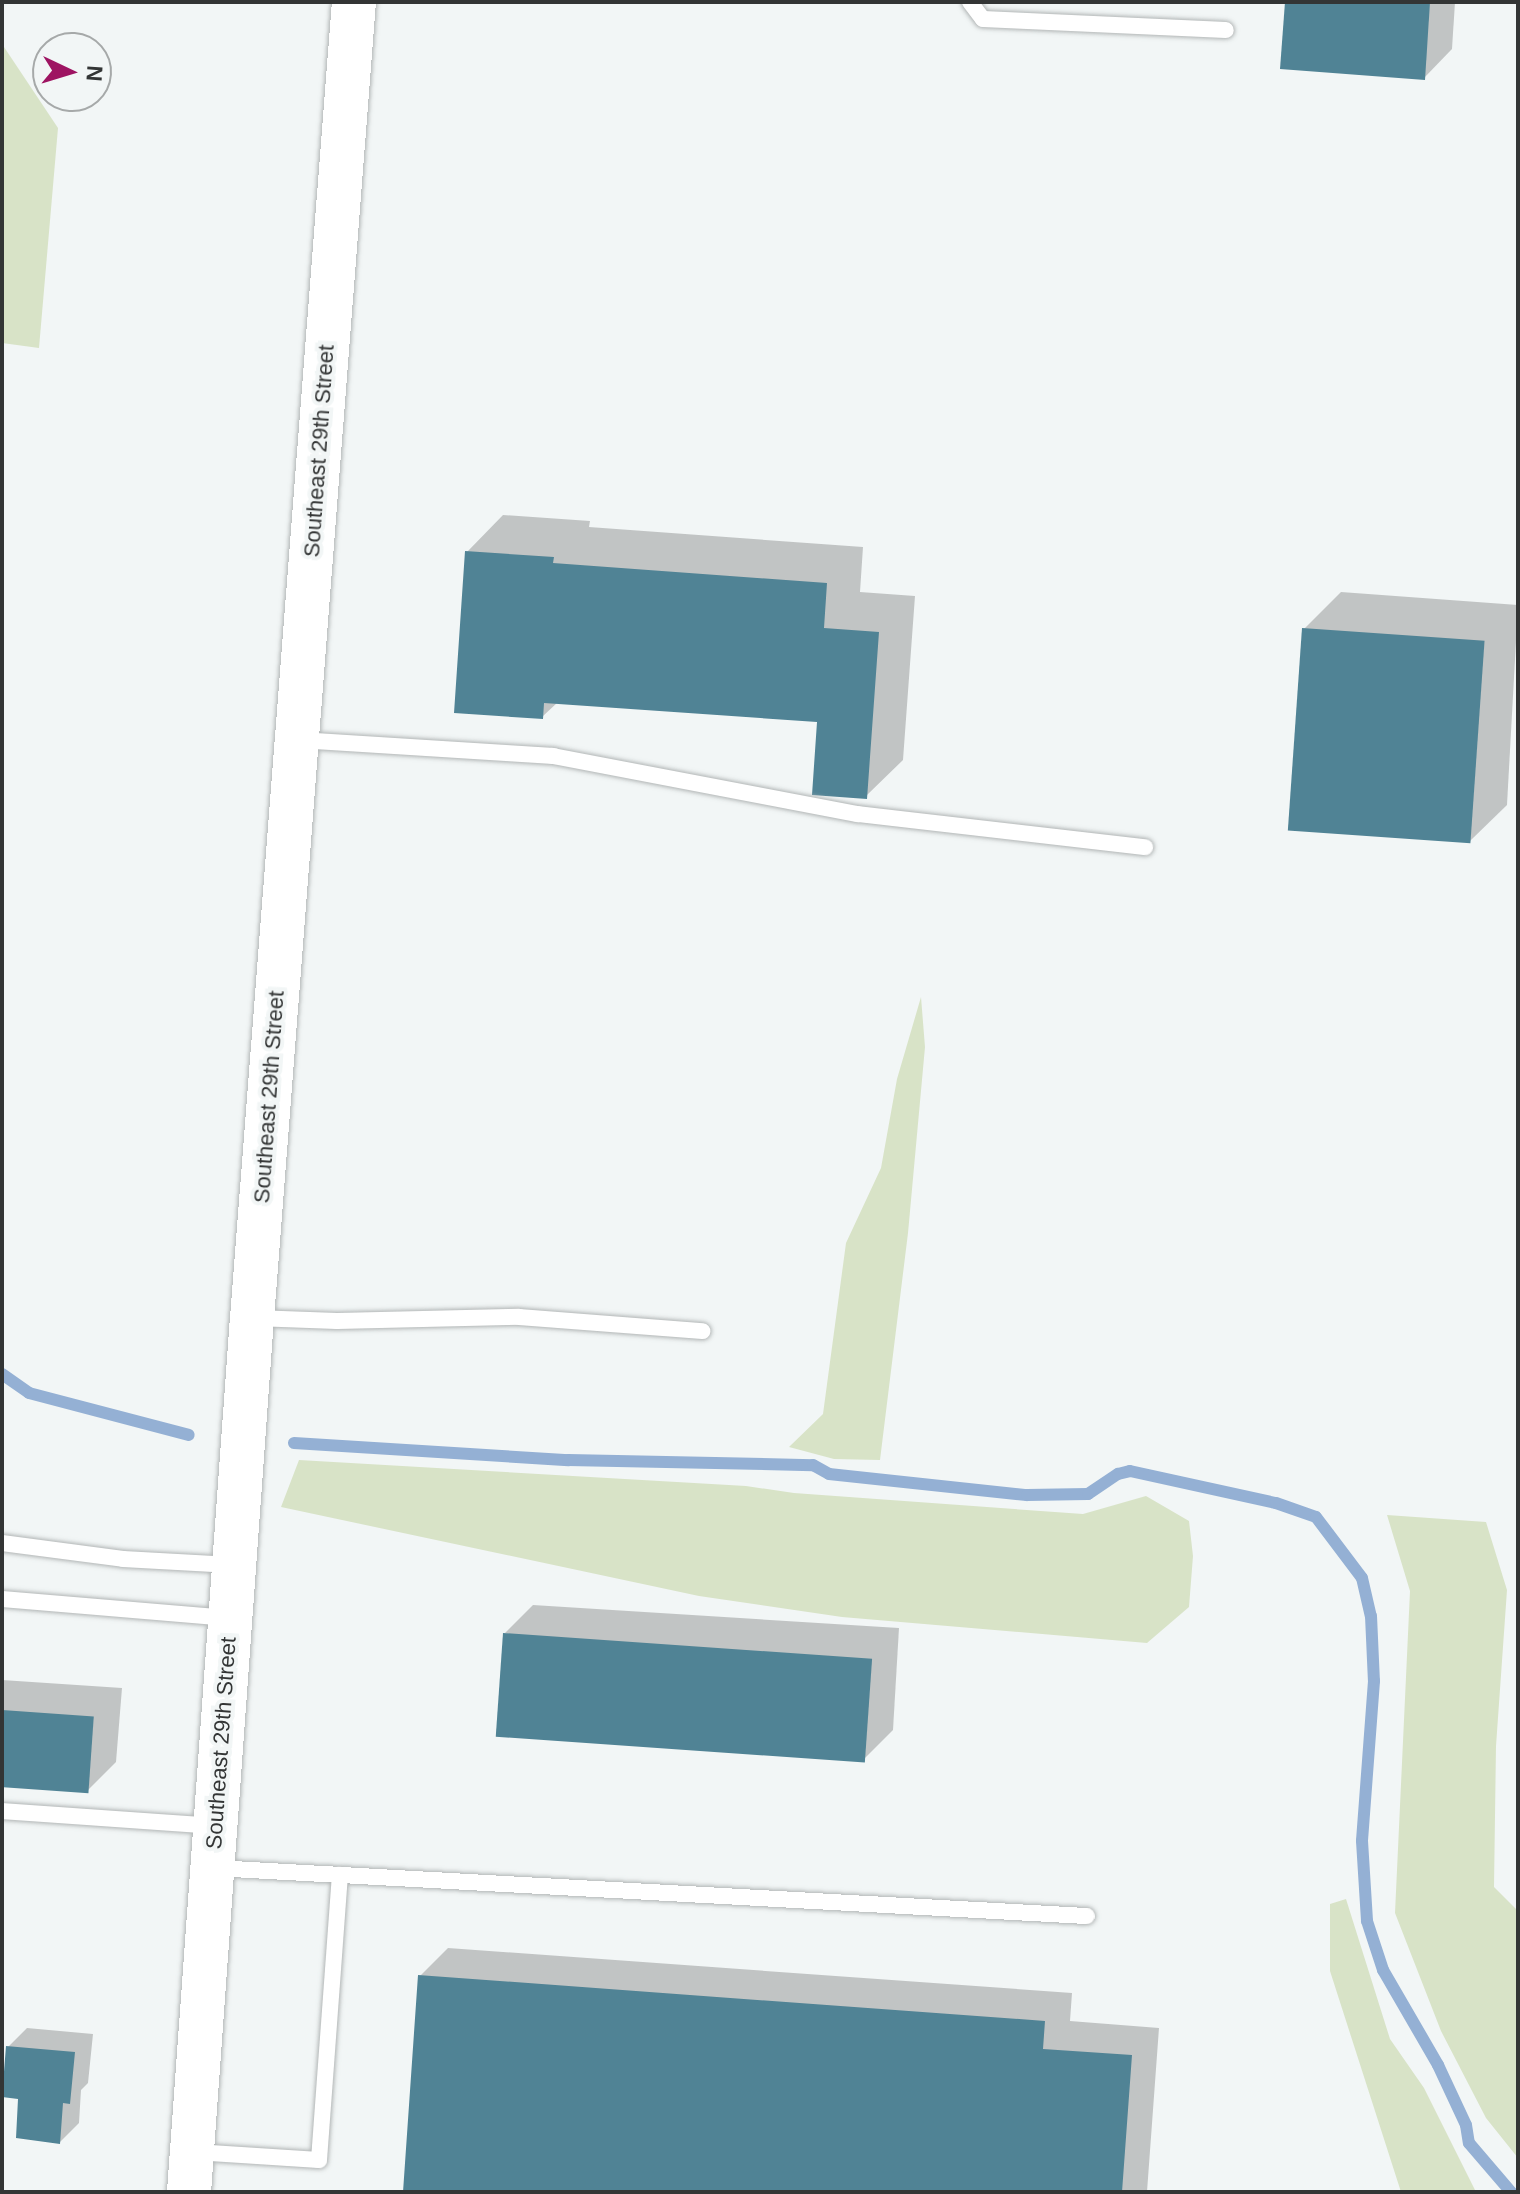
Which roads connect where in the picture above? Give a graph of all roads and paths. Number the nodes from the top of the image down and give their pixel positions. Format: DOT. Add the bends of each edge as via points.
graph roads {
  1 [pos="354,2"];
  2 [pos="970,2"];
  3 [pos="1226,30"];
  4 [pos="297,740"];
  5 [pos="1145,847"];
  6 [pos="252,1318"];
  7 [pos="702,1331"];
  8 [pos="2,1543"];
  9 [pos="233,1565"];
  10 [pos="2,1599"];
  11 [pos="230,1618"];
  12 [pos="2,1811"];
  13 [pos="214,1847"];
  14 [pos="340,1875"];
  15 [pos="1087,1916"];
  16 [pos="191,2172"];
  1 -- 4 [label="main road, Southeast 29th Street"];
  2 -- 3 [label="lane" via="983,19"];
  4 -- 5 [label="lane" via="553,756 858,814"];
  4 -- 6 [label="main road, Southeast 29th Street"];
  6 -- 7 [label="lane" via="519,1317"];
  6 -- 9 [label="main road, Southeast 29th Street"];
  8 -- 9 [label="lane" via="123,1559"];
  9 -- 11 [label="main road, Southeast 29th Street"];
  10 -- 11 [label="lane"];
  11 -- 13 [label="main road, Southeast 29th Street"];
  12 -- 13 [label="lane"];
  13 -- 14 [label="lane"];
  13 -- 16 [label="main road, Southeast 29th Street"];
  14 -- 15 [label="lane"];
  14 -- 16 [label="lane" via="319,2160"];
}
